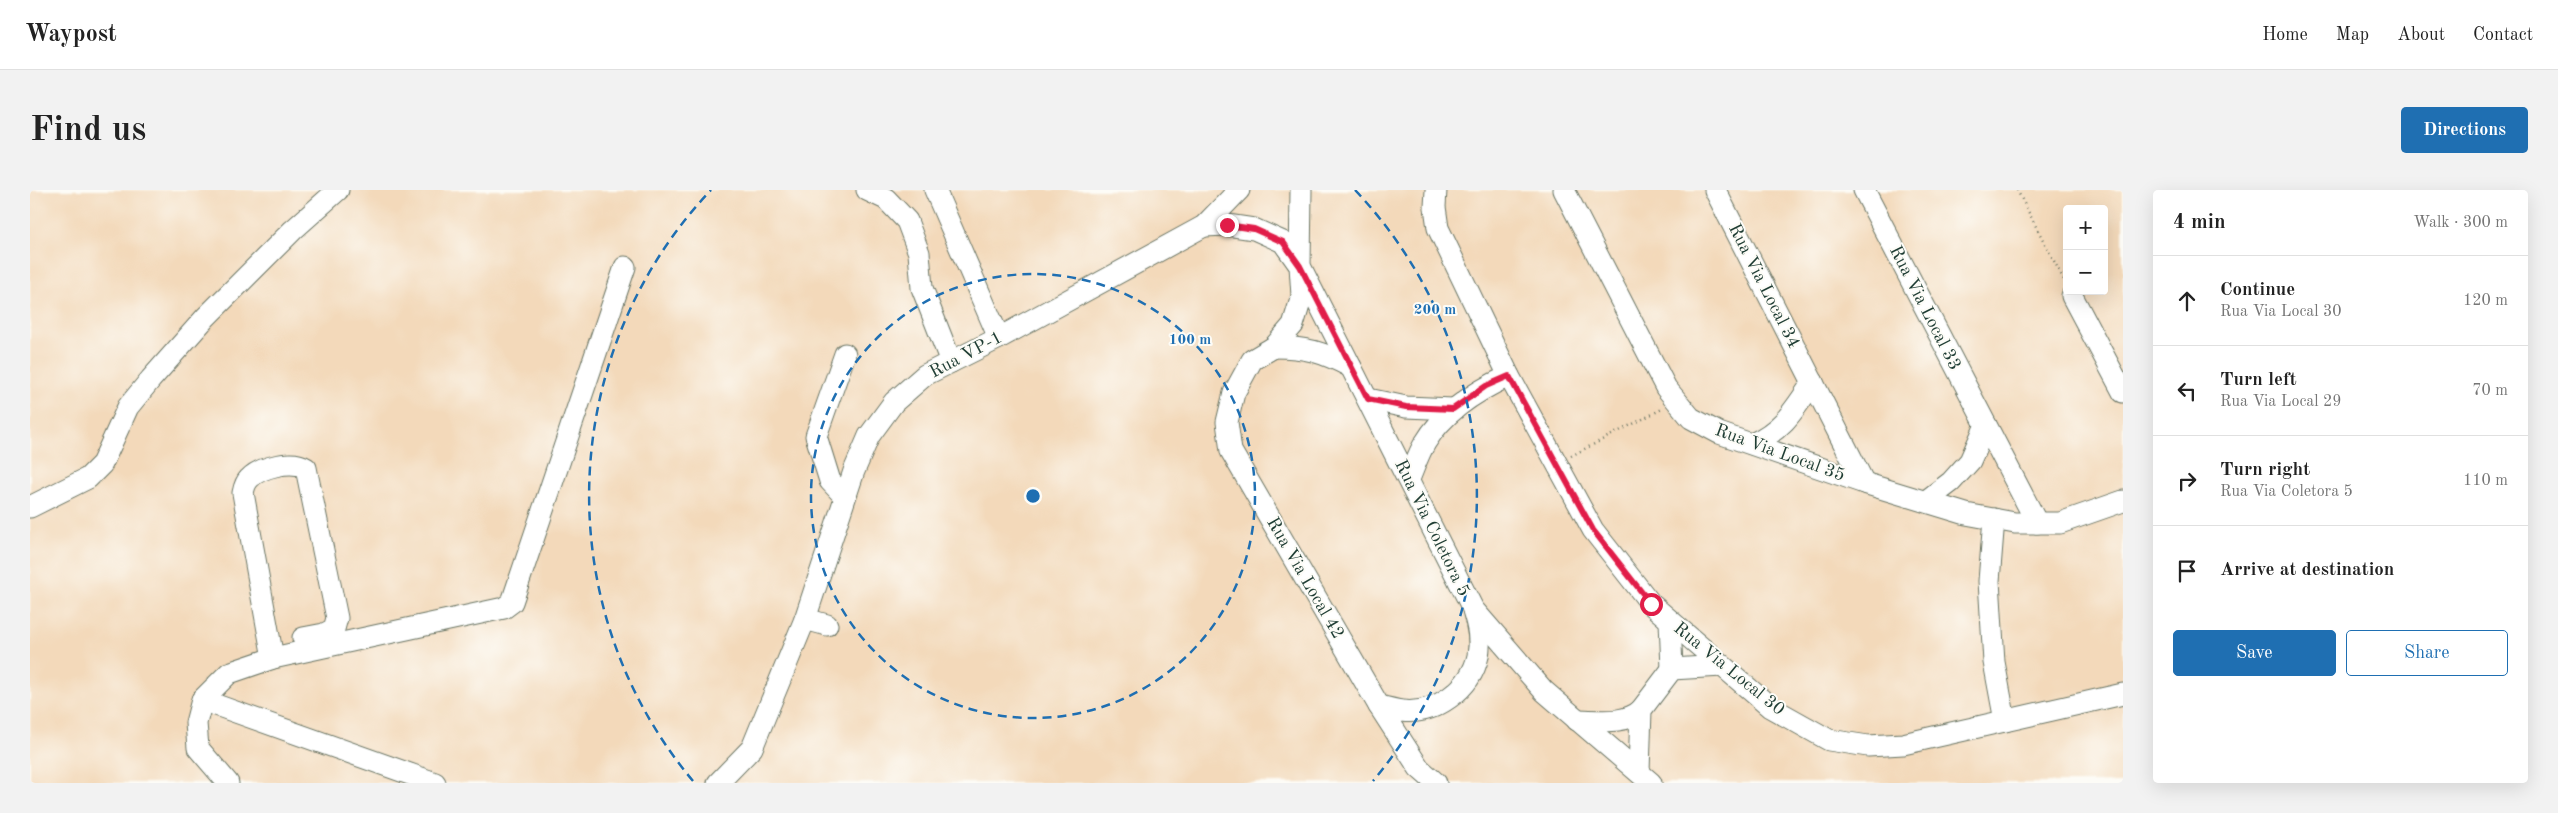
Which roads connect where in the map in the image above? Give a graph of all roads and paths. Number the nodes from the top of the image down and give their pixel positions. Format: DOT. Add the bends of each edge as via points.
graph roads {
  1 [pos="338,190"];
  2 [pos="867,190"];
  3 [pos="935,190"];
  4 [pos="1239,190"];
  5 [pos="1301,190"];
  6 [pos="1436,190"];
  7 [pos="1564,190"];
  8 [pos="1715,190"];
  9 [pos="1864,190"];
  10 [pos="2017,190"];
  11 [pos="1204,226"];
  12 [pos="1300,266"];
  13 [pos="625,267"];
  14 [pos="2063,278"];
  15 [pos="2072,295"];
  16 [pos="999,338"];
  17 [pos="1274,348"];
  18 [pos="845,354"];
  19 [pos="951,362"];
  20 [pos="1351,367"];
  21 [pos="1509,376"];
  22 [pos="1813,382"];
  23 [pos="2123,392"];
  24 [pos="1368,399"];
  25 [pos="1676,401"];
  26 [pos="1453,409"];
  27 [pos="1986,425"];
  28 [pos="1752,444"];
  29 [pos="1556,463"];
  30 [pos="1409,479"];
  31 [pos="1864,483"];
  32 [pos="845,497"];
  33 [pos="1926,501"];
  34 [pos="2123,502"];
  35 [pos="30,507"];
  36 [pos="1994,519"];
  37 [pos="2038,523"];
  38 [pos="1473,609"];
  39 [pos="805,619"];
  40 [pos="1670,621"];
  41 [pos="827,625"];
  42 [pos="272,652"];
  43 [pos="1722,666"];
  44 [pos="1672,669"];
  45 [pos="2123,694"];
  46 [pos="202,700"];
  47 [pos="1379,706"];
  48 [pos="1641,710"];
  49 [pos="1577,720"];
  50 [pos="2005,721"];
  51 [pos="1645,778"];
  52 [pos="228,783"];
  53 [pos="435,783"];
  54 [pos="718,783"];
  55 [pos="1436,783"];
  1 -- 35 [label="street" via="292,230 206,317 151,379 128,407 115,440 98,469 88,478"];
  2 -- 19 [label="street" via="886,199 908,221 919,253 922,288"];
  3 -- 16 [label="street"];
  4 -- 11 [label="street, Rua VP-1"];
  5 -- 12 [label="street, Rua Via Coletora 5"];
  6 -- 21 [label="street, Rua Via Local 30" via="1438,228"];
  7 -- 25 [label="street, Rua Via Local 35" via="1666,388"];
  8 -- 22 [label="street, Rua Via Local 34"];
  9 -- 27 [label="street, Rua Via Local 33"];
  10 -- 14 [label="path"];
  11 -- 12 [label="street, Rua Via Coletora 5" via="1227,225 1261,232 1283,242"];
  11 -- 16 [label="street, Rua VP-1"];
  12 -- 17 [label="street" via="1302,296 1293,325"];
  12 -- 20 [label="street, Rua Via Coletora 5"];
  13 -- 42 [label="street" via="512,602 504,608"];
  15 -- 23 [label="street"];
  16 -- 19 [label="street, Rua VP-1"];
  17 -- 20 [label="street" via="1298,347 1326,353"];
  17 -- 47 [label="street, Rua Via Local 42" via="1252,360 1234,393 1227,422 1231,451"];
  18 -- 32 [label="street" via="816,436 830,481"];
  19 -- 32 [label="street, Rua VP-1" via="925,376 894,402 869,436"];
  20 -- 24 [label="street, Rua Via Coletora 5"];
  21 -- 26 [label="street" via="1486,386"];
  21 -- 29 [label="street, Rua Via Local 30"];
  22 -- 28 [label="street" via="1794,411 1772,435"];
  22 -- 31 [label="street, Rua Via Local 34"];
  24 -- 26 [label="street" via="1406,407"];
  24 -- 30 [label="street, Rua Via Coletora 5"];
  25 -- 28 [label="street, Rua Via Local 35" via="1691,418 1719,433"];
  25 -- 29 [label="path"];
  26 -- 30 [label="street" via="1425,443"];
  27 -- 33 [label="street" via="1970,461 1951,482"];
  27 -- 37 [label="street, Rua Via Local 33"];
  28 -- 31 [label="street, Rua Via Local 35"];
  29 -- 40 [label="street, Rua Via Local 30" via="1593,530 1651,604"];
  30 -- 38 [label="street, Rua Via Coletora 5"];
  31 -- 33 [label="street, Rua Via Local 35"];
  32 -- 39 [label="street, Rua VP-1"];
  33 -- 36 [label="street, Rua Via Local 35"];
  34 -- 37 [label="street, Rua Via Local 35" via="2076,519"];
  36 -- 37 [label="street, Rua Via Local 35"];
  36 -- 50 [label="street" via="1988,581 1994,662"];
  38 -- 47 [label="street" via="1480,632 1478,657 1468,680 1451,698 1428,709 1404,712"];
  38 -- 49 [label="street, Rua Via Coletora 5" via="1544,691"];
  39 -- 41 [label="street"];
  39 -- 54 [label="street, Rua VP-1" via="752,748"];
  40 -- 43 [label="street, Rua Via Local 30"];
  40 -- 44 [label="street"];
  42 -- 42 [label="street" via="243,493 247,480 257,472 291,464 306,468 337,618 334,629"];
  42 -- 46 [label="street" via="229,673"];
  43 -- 44 [label="street"];
  43 -- 50 [label="street, Rua Via Local 30" via="1770,707 1829,740 1848,745 1903,744"];
  44 -- 48 [label="street"];
  45 -- 50 [label="street, Rua Via Local 30"];
  46 -- 52 [label="street" via="196,723 198,748"];
  46 -- 53 [label="street"];
  47 -- 55 [label="street, Rua Via Local 42" via="1419,768"];
  48 -- 49 [label="street" via="1636,715 1612,720"];
  48 -- 51 [label="street"];
  49 -- 51 [label="street, Rua Via Coletora 5"];
}
